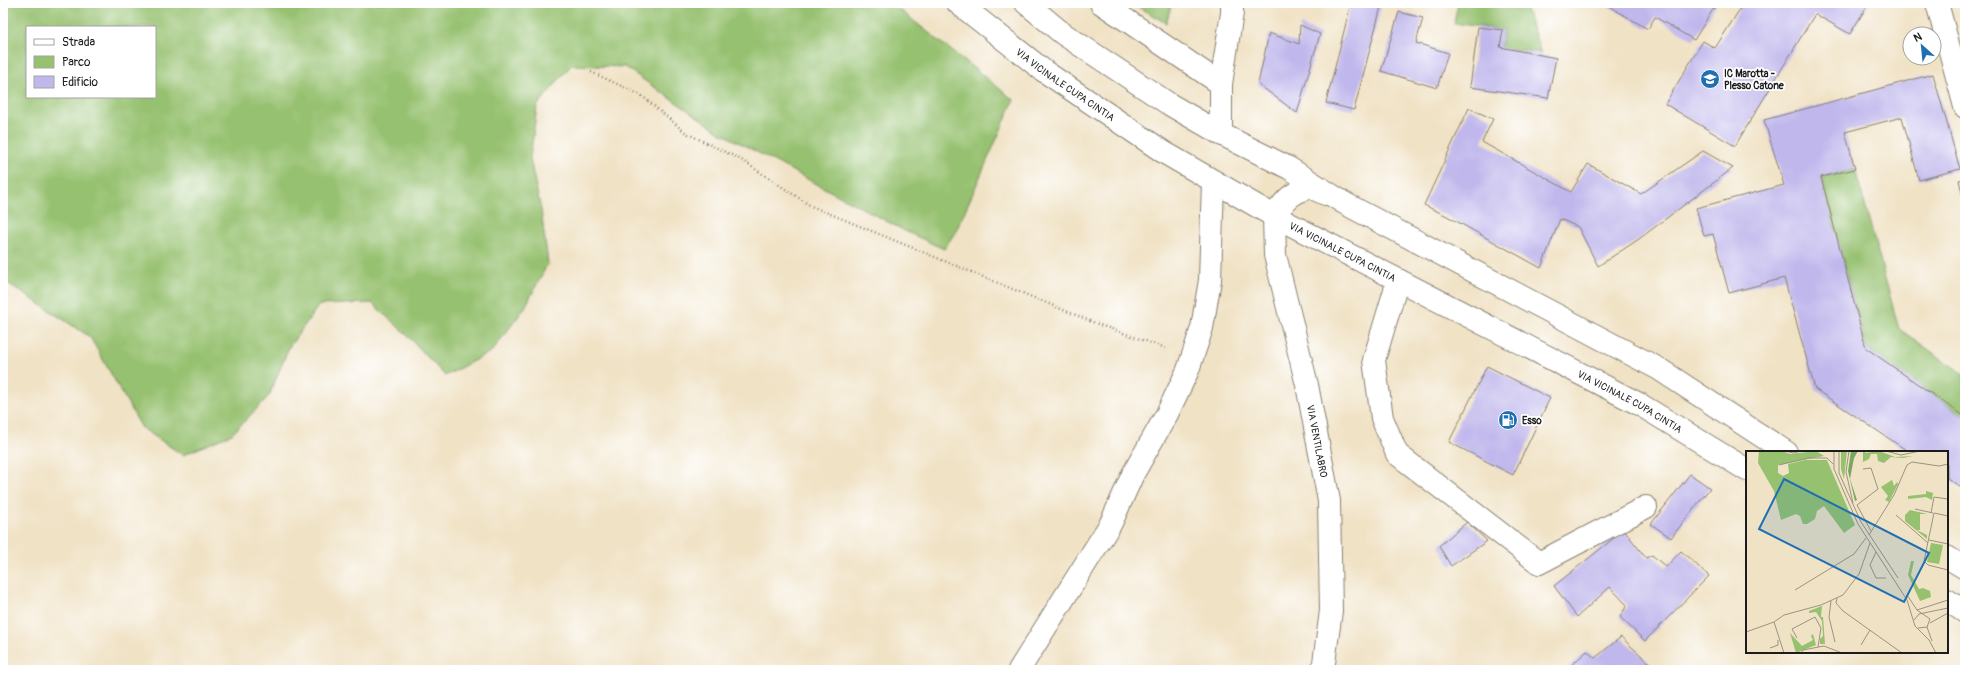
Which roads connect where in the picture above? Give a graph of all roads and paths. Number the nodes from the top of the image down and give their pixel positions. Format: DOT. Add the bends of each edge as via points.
graph roads {
  1 [pos="958,3"];
  2 [pos="1026,3"];
  3 [pos="1101,3"];
  4 [pos="1232,3"];
  5 [pos="1937,3"];
  6 [pos="591,72"];
  7 [pos="1221,84"];
  8 [pos="1965,107"];
  9 [pos="1221,134"];
  10 [pos="1213,180"];
  11 [pos="1344,203"];
  12 [pos="1274,216"];
  13 [pos="1398,280"];
  14 [pos="1192,358"];
  15 [pos="1784,451"];
  16 [pos="1746,469"];
  17 [pos="1646,507"];
  18 [pos="1948,558"];
  19 [pos="1965,568"];
  20 [pos="1948,601"];
  21 [pos="1965,612"];
  22 [pos="1019,670"];
  23 [pos="1323,670"];
  1 -- 10 [label="main road, VIA VICINALE CUPA CINTIA" via="1051,75 1165,153"];
  2 -- 9 [label="main road" via="1062,33 1169,104"];
  3 -- 7 [label="main road"];
  4 -- 7 [label="main road"];
  5 -- 8 [label="main road"];
  6 -- 14 [label="path" via="641,95 686,133 740,159 811,206 1100,325"];
  7 -- 9 [label="main road"];
  9 -- 11 [label="main road" via="1289,168"];
  10 -- 12 [label="main road, VIA VICINALE CUPA CINTIA"];
  10 -- 14 [label="main road" via="1210,280 1202,328"];
  11 -- 12 [label="main road" via="1310,187 1297,191 1286,199"];
  11 -- 15 [label="main road" via="1659,369"];
  12 -- 13 [label="main road, VIA VICINALE CUPA CINTIA"];
  12 -- 23 [label="main road, VIA VENTILABRO" via="1275,255 1307,385 1329,501 1331,611"];
  13 -- 16 [label="main road, VIA VICINALE CUPA CINTIA" via="1639,404"];
  13 -- 17 [label="main road" via="1374,360 1382,418 1397,454 1539,563"];
  14 -- 22 [label="main road" via="1167,414 1132,474 1111,523"];
  18 -- 19 [label="main road"];
  20 -- 21 [label="main road"];
}
